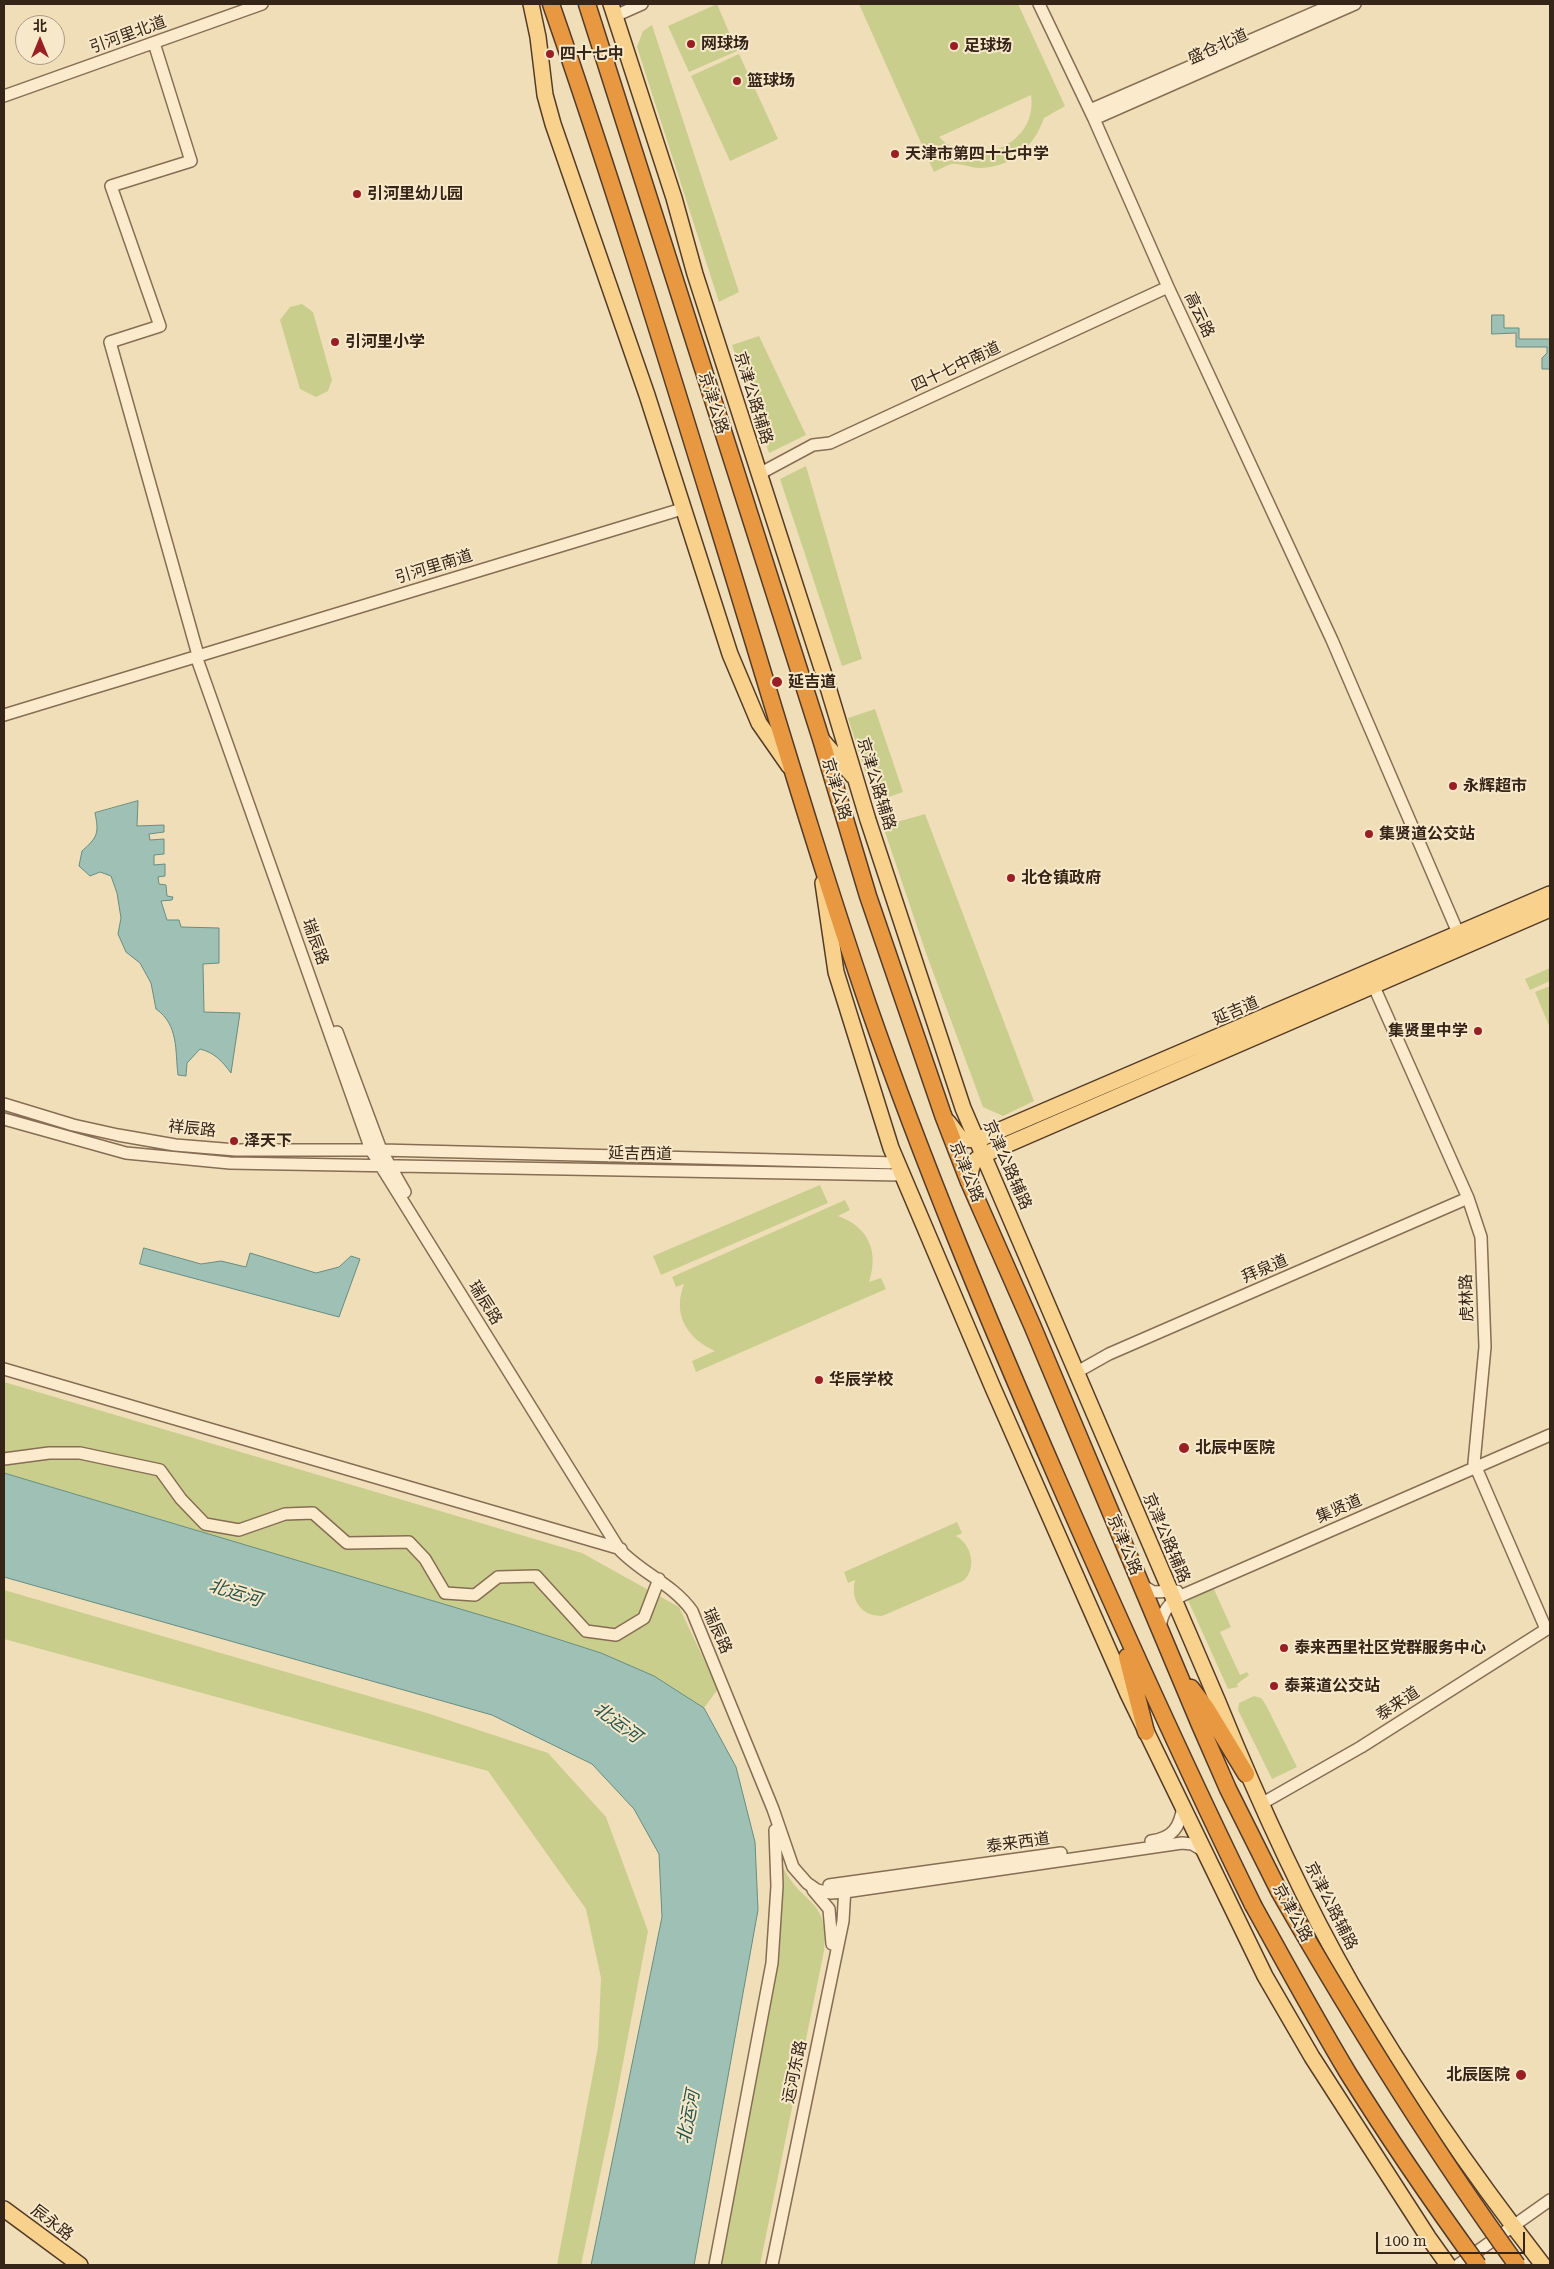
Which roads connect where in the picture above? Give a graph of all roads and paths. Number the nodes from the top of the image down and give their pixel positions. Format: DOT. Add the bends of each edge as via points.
graph roads {
  1 [pos="262,4"];
  2 [pos="531,4"];
  3 [pos="551,4"];
  4 [pos="587,4"];
  5 [pos="642,4"];
  6 [pos="1039,4"];
  7 [pos="1334,4"];
  8 [pos="1355,4"];
  9 [pos="613,10"];
  10 [pos="154,42"];
  11 [pos="4,96"];
  12 [pos="1092,115"];
  13 [pos="1168,287"];
  14 [pos="759,474"];
  15 [pos="682,509"];
  16 [pos="198,655"];
  17 [pos="4,715"];
  18 [pos="821,739"];
  19 [pos="792,770"];
  20 [pos="856,779"];
  21 [pos="819,852"];
  22 [pos="1550,894"];
  23 [pos="1550,909"];
  24 [pos="1459,935"];
  25 [pos="1371,980"];
  26 [pos="4,1104"];
  27 [pos="943,1115"];
  28 [pos="4,1118"];
  29 [pos="977,1140"];
  30 [pos="349,1150"];
  31 [pos="376,1150"];
  32 [pos="983,1155"];
  33 [pos="348,1164"];
  34 [pos="383,1165"];
  35 [pos="900,1169"];
  36 [pos="969,1182"];
  37 [pos="396,1185"];
  38 [pos="1468,1198"];
  39 [pos="4,1369"];
  40 [pos="1077,1372"];
  41 [pos="1550,1430"];
  42 [pos="1550,1435"];
  43 [pos="4,1459"];
  44 [pos="1475,1465"];
  45 [pos="625,1550"];
  46 [pos="659,1579"];
  47 [pos="1140,1584"];
  48 [pos="1172,1597"];
  49 [pos="1120,1623"];
  50 [pos="1548,1628"];
  51 [pos="1160,1631"];
  52 [pos="1175,1666"];
  53 [pos="1146,1732"];
  54 [pos="1246,1774"];
  55 [pos="772,1792"];
  56 [pos="1261,1804"];
  57 [pos="1183,1806"];
  58 [pos="773,1809"];
  59 [pos="1205,1852"];
  60 [pos="807,1883"];
  61 [pos="838,1892"];
  62 [pos="832,1944"];
  63 [pos="1550,2200"];
  64 [pos="4,2209"];
  65 [pos="1514,2228"];
  66 [pos="80,2265"];
  67 [pos="715,2265"];
  68 [pos="768,2265"];
  69 [pos="772,2265"];
  70 [pos="1448,2265"];
  71 [pos="1458,2265"];
  72 [pos="1478,2265"];
  73 [pos="1517,2265"];
  74 [pos="1543,2265"];
  1 -- 10 [label="street, 引河里北道"];
  2 -- 15 [label="main road" via="545,95 647,395"];
  3 -- 19 [label="highway, 京津公路" via="638,268"];
  4 -- 18 [label="highway, 京津公路"];
  5 -- 9 [label="street"];
  6 -- 12 [label="street, 高云路"];
  7 -- 12 [label="street, 盛仓北道"];
  8 -- 12 [label="street, 盛仓北道"];
  9 -- 14 [label="main road, 京津公路辅路"];
  10 -- 11 [label="street, 引河里北道"];
  10 -- 16 [label="street, 瑞辰路" via="191,161 111,186 160,326 110,342"];
  12 -- 13 [label="street, 高云路"];
  13 -- 14 [label="street, 四十七中南道" via="830,443 813,445"];
  13 -- 24 [label="street, 高云路" via="1332,640"];
  14 -- 20 [label="main road, 京津公路辅路"];
  15 -- 16 [label="street, 引河里南道"];
  15 -- 19 [label="main road" via="748,701 759,723"];
  16 -- 17 [label="street, 引河里南道"];
  16 -- 31 [label="street, 瑞辰路"];
  18 -- 20 [label="main road"];
  18 -- 27 [label="highway, 京津公路" via="868,896"];
  19 -- 21 [label="highway, 京津公路"];
  20 -- 29 [label="main road, 京津公路辅路" via="958,1092"];
  21 -- 35 [label="main road" via="836,972"];
  21 -- 49 [label="highway, 京津公路" via="867,1002 951,1230"];
  22 -- 24 [label="main road, 延吉道"];
  23 -- 25 [label="main road, 延吉道"];
  24 -- 25 [label="main road, 延吉道"];
  25 -- 29 [label="main road, 延吉道"];
  25 -- 32 [label="main road, 延吉道"];
  25 -- 38 [label="street, 虎林路"];
  26 -- 30 [label="street, 祥辰路" via="73,1125 175,1145 236,1150"];
  27 -- 29 [label="main road" via="962,1139"];
  27 -- 36 [label="highway, 京津公路"];
  28 -- 33 [label="street, 祥辰路" via="126,1153 230,1163"];
  29 -- 32 [label="main road, 京津公路辅路"];
  30 -- 31 [label="street, 祥辰路"];
  30 -- 34 [label="street"];
  31 -- 34 [label="street, 瑞辰路"];
  31 -- 35 [label="street, 延吉西道"];
  32 -- 36 [label="main road" via="972,1165"];
  32 -- 40 [label="main road, 京津公路辅路"];
  33 -- 34 [label="street, 祥辰路"];
  33 -- 37 [label="street"];
  34 -- 35 [label="street, 延吉西道"];
  34 -- 37 [label="street, 瑞辰路"];
  35 -- 53 [label="main road"];
  36 -- 47 [label="highway, 京津公路"];
  37 -- 45 [label="street, 瑞辰路"];
  38 -- 40 [label="street, 拜泉道" via="1109,1354"];
  38 -- 44 [label="street, 虎林路" via="1481,1237 1484,1287 1485,1347"];
  39 -- 45 [label="street"];
  40 -- 48 [label="main road, 京津公路辅路"];
  41 -- 44 [label="street, 集贤道"];
  42 -- 44 [label="street, 集贤道"];
  43 -- 46 [label="street" via="48,1453 80,1453 160,1470 180,1498 205,1524 239,1530 285,1514 312,1513 347,1543 409,1542 425,1559 445,1593 475,1595 498,1577 536,1576 586,1631 616,1635 644,1618"];
  44 -- 48 [label="street, 集贤道"];
  44 -- 50 [label="street, 虎林路"];
  45 -- 46 [label="street, 瑞辰路" via="636,1564"];
  45 -- 55 [label="street, 瑞辰路" via="678,1586 695,1606"];
  46 -- 58 [label="street, 瑞辰路" via="681,1597 697,1621"];
  47 -- 48 [label="street" via="1153,1592"];
  47 -- 51 [label="highway, 京津公路"];
  48 -- 51 [label="street" via="1162,1617"];
  48 -- 54 [label="main road, 京津公路辅路"];
  49 -- 53 [label="highway"];
  49 -- 72 [label="highway, 京津公路, bridge" via="1253,1904 1303,1997 1349,2075"];
  50 -- 56 [label="street, 泰来道" via="1361,1747"];
  51 -- 52 [label="highway, 京津公路"];
  52 -- 54 [label="highway" via="1206,1708"];
  52 -- 73 [label="highway, 京津公路, bridge" via="1228,1789 1278,1892 1422,2130"];
  53 -- 57 [label="main road"];
  54 -- 56 [label="main road, 京津公路辅路"];
  55 -- 58 [label="street"];
  55 -- 61 [label="street, 瑞辰路" via="798,1862 809,1876"];
  56 -- 65 [label="main road, 京津公路辅路" via="1352,1984 1454,2143"];
  57 -- 59 [label="main road"];
  57 -- 61 [label="street, 泰来西道" via="1180,1823 1173,1833 1162,1839"];
  58 -- 60 [label="street, 瑞辰路" via="793,1867"];
  58 -- 67 [label="street" via="777,1859 772,1962"];
  59 -- 61 [label="street, 泰来西道" via="1192,1844 1182,1843"];
  59 -- 70 [label="main road" via="1265,1976 1312,2057"];
  60 -- 61 [label="street, 瑞辰路" via="817,1890"];
  60 -- 62 [label="street" via="829,1909"];
  61 -- 62 [label="street"];
  61 -- 69 [label="street, 运河东路" via="843,1921"];
  62 -- 68 [label="street"];
  63 -- 65 [label="street"];
  64 -- 66 [label="main road, 辰永路"];
  65 -- 71 [label="street"];
  65 -- 74 [label="main road, 京津公路辅路"];
}
